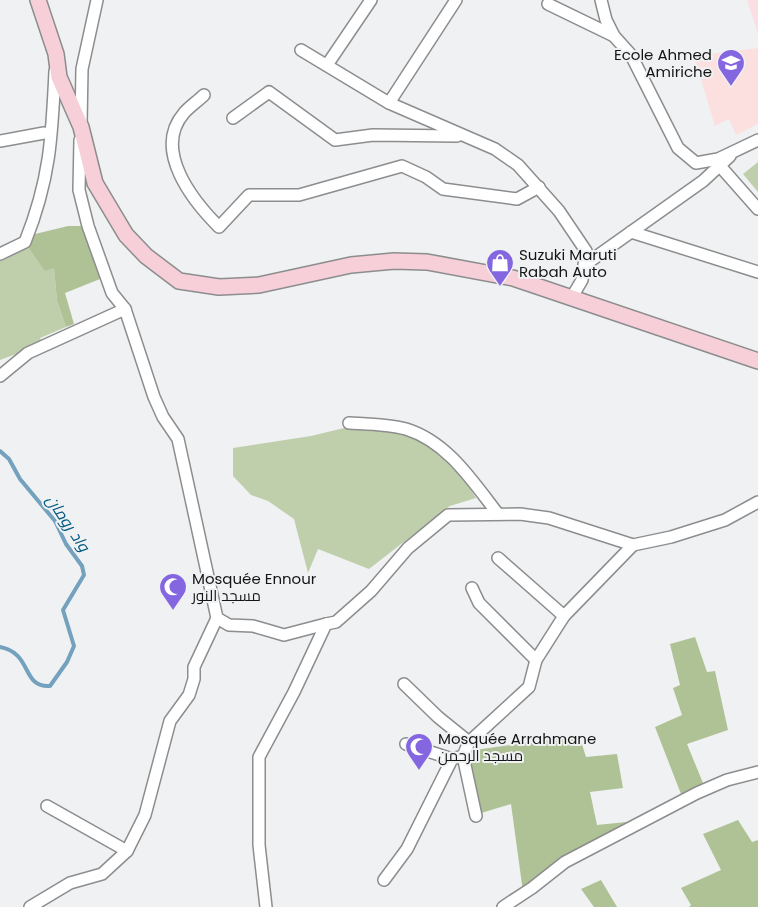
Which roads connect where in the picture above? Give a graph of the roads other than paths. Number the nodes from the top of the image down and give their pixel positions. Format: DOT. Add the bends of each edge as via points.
graph roads {
  1 [pos="38,0"];
  2 [pos="98,0"];
  3 [pos="371,0"];
  4 [pos="456,0"];
  5 [pos="601,0"];
  6 [pos="548,4"];
  7 [pos="614,36"];
  8 [pos="301,50"];
  9 [pos="56,54"];
  10 [pos="327,65"];
  11 [pos="204,95"];
  12 [pos="390,103"];
  13 [pos="233,118"];
  14 [pos="81,127"];
  15 [pos="44,133"];
  16 [pos="467,137"];
  17 [pos="758,140"];
  18 [pos="0,141"];
  19 [pos="734,151"];
  20 [pos="720,166"];
  21 [pos="539,187"];
  22 [pos="758,209"];
  23 [pos="630,232"];
  24 [pos="0,254"];
  25 [pos="586,264"];
  26 [pos="758,272"];
  27 [pos="572,297"];
  28 [pos="125,309"];
  29 [pos="758,361"];
  30 [pos="0,376"];
  31 [pos="349,423"];
  32 [pos="758,502"];
  33 [pos="498,514"];
  34 [pos="633,545"];
  35 [pos="498,558"];
  36 [pos="472,588"];
  37 [pos="564,616"];
  38 [pos="217,618"];
  39 [pos="326,624"];
  40 [pos="536,660"];
  41 [pos="404,684"];
  42 [pos="469,742"];
  43 [pos="406,744"];
  44 [pos="457,758"];
  45 [pos="758,772"];
  46 [pos="47,806"];
  47 [pos="476,816"];
  48 [pos="127,851"];
  49 [pos="384,880"];
  50 [pos="30,907"];
  51 [pos="266,907"];
  52 [pos="503,907"];
  1 -- 9 [label="main road"];
  2 -- 14 [label="street" via="82,69"];
  3 -- 10 [label="street"];
  4 -- 12 [label="street"];
  5 -- 7 [label="street"];
  6 -- 7 [label="street"];
  7 -- 19 [label="street" via="631,55 678,148 696,163"];
  8 -- 10 [label="street"];
  9 -- 14 [label="main road" via="59,77"];
  9 -- 24 [label="street" via="52,141 46,181 25,242"];
  10 -- 12 [label="street"];
  11 -- 21 [label="street" via="183,113 173,132 174,154 182,182 219,227 248,195 299,194 402,166 426,177 443,190 516,199"];
  12 -- 16 [label="street"];
  13 -- 16 [label="street" via="269,92 334,140 382,134"];
  14 -- 27 [label="main road" via="95,182 126,235 146,256 179,281 219,288 259,285 352,265 428,262 513,278"];
  14 -- 28 [label="street" via="79,190 112,293"];
  15 -- 18 [label="street"];
  16 -- 21 [label="street" via="495,149 518,165"];
  17 -- 19 [label="street"];
  19 -- 20 [label="street"];
  20 -- 22 [label="street"];
  20 -- 23 [label="street"];
  21 -- 25 [label="street" via="576,233 586,251"];
  23 -- 25 [label="street"];
  23 -- 26 [label="street"];
  25 -- 27 [label="street" via="582,280"];
  27 -- 29 [label="main road"];
  28 -- 30 [label="street" via="28,353"];
  28 -- 38 [label="street" via="154,397 163,418 178,439"];
  31 -- 33 [label="street" via="408,430 431,442 458,463"];
  32 -- 34 [label="street" via="725,520"];
  33 -- 34 [label="street" via="549,518"];
  33 -- 39 [label="street" via="448,515 408,548 371,591 336,622"];
  34 -- 37 [label="street"];
  35 -- 37 [label="street"];
  36 -- 40 [label="street" via="479,603"];
  37 -- 40 [label="street"];
  38 -- 39 [label="street" via="229,625 253,626 284,635"];
  38 -- 48 [label="street" via="194,667 189,695 170,721 144,815"];
  39 -- 51 [label="street" via="258,757 259,845"];
  40 -- 42 [label="street" via="529,687"];
  41 -- 42 [label="street"];
  42 -- 44 [label="street"];
  43 -- 44 [label="street"];
  44 -- 47 [label="street"];
  44 -- 49 [label="street" via="407,850"];
  45 -- 52 [label="street" via="727,780 697,793 565,862"];
  46 -- 48 [label="street"];
  48 -- 50 [label="street" via="102,874 70,883"];
}
